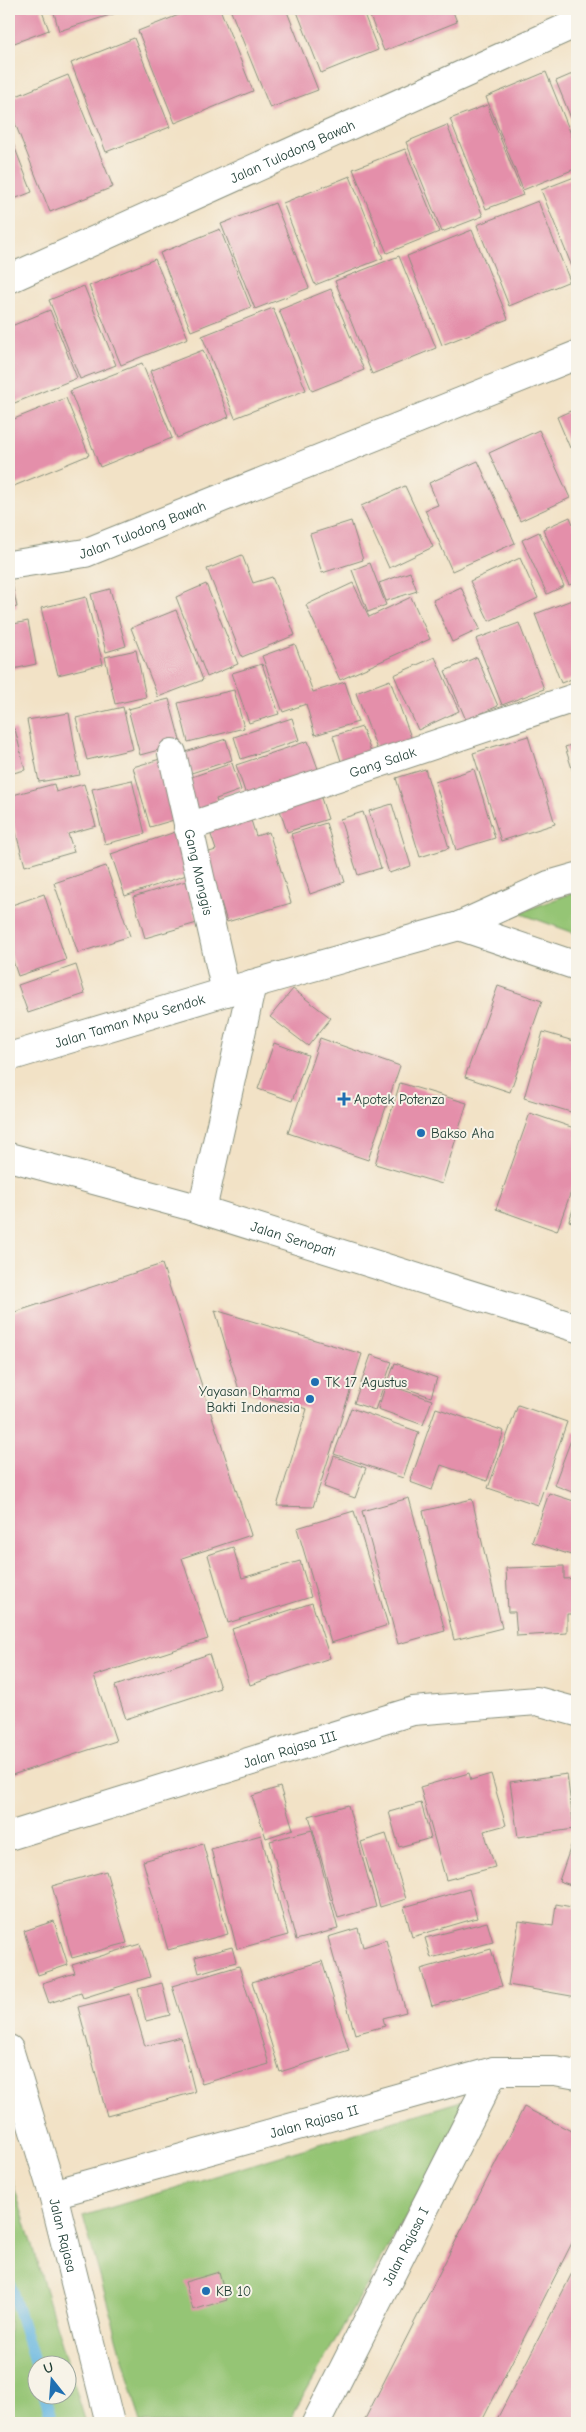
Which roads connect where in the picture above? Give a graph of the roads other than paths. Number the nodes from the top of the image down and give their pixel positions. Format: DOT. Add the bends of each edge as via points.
graph roads {
  1 [pos="577,23"];
  2 [pos="9,279"];
  3 [pos="577,355"];
  4 [pos="9,565"];
  5 [pos="577,697"];
  6 [pos="172,752"];
  7 [pos="188,827"];
  8 [pos="577,877"];
  9 [pos="459,926"];
  10 [pos="577,966"];
  11 [pos="252,984"];
  12 [pos="226,992"];
  13 [pos="9,1057"];
  14 [pos="9,1158"];
  15 [pos="202,1210"];
  16 [pos="577,1328"];
  17 [pos="577,1712"];
  18 [pos="9,1836"];
  19 [pos="9,2048"];
  20 [pos="494,2071"];
  21 [pos="577,2075"];
  22 [pos="53,2194"];
  23 [pos="110,2423"];
  24 [pos="316,2423"];
  1 -- 2 [label="street, Jalan Tulodong Bawah"];
  3 -- 4 [label="street, Jalan Tulodong Bawah" via="85,553"];
  5 -- 7 [label="street, Gang Salak"];
  6 -- 7 [label="street, Gang Manggis"];
  7 -- 12 [label="street, Gang Manggis"];
  8 -- 9 [label="street, Jalan Taman Mpu Sendok" via="549,885"];
  9 -- 10 [label="street"];
  9 -- 11 [label="street, Jalan Taman Mpu Sendok"];
  11 -- 12 [label="street, Jalan Taman Mpu Sendok"];
  11 -- 15 [label="street"];
  12 -- 13 [label="street, Jalan Taman Mpu Sendok"];
  14 -- 15 [label="street, Jalan Senopati"];
  15 -- 16 [label="street, Jalan Senopati"];
  17 -- 18 [label="street, Jalan Rajasa III" via="537,1702 414,1711"];
  19 -- 22 [label="street, Jalan Rajasa"];
  20 -- 21 [label="street, Jalan Rajasa II" via="555,2071"];
  20 -- 22 [label="street, Jalan Rajasa II"];
  20 -- 24 [label="street, Jalan Rajasa I"];
  22 -- 23 [label="street, Jalan Rajasa"];
}
